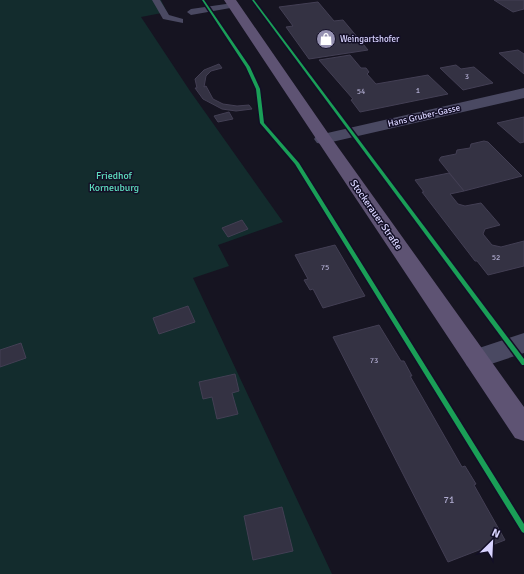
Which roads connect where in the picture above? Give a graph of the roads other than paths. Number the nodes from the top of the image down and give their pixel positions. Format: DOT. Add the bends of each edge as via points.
graph roads {
  1 [pos="156,0"];
  2 [pos="232,3"];
  3 [pos="191,12"];
  4 [pos="180,21"];
  5 [pos="524,93"];
  6 [pos="323,139"];
  7 [pos="518,345"];
  8 [pos="476,359"];
  9 [pos="524,430"];
  1 -- 4 [label="lane" via="166,17"];
  2 -- 3 [label="lane"];
  2 -- 6 [label="main road, Stockerauer Straße"];
  5 -- 6 [label="street, Hans Gruber-Gasse"];
  6 -- 8 [label="main road, Stockerauer Straße"];
  7 -- 8 [label="street"];
  8 -- 9 [label="main road, Stockerauer Straße"];
}
